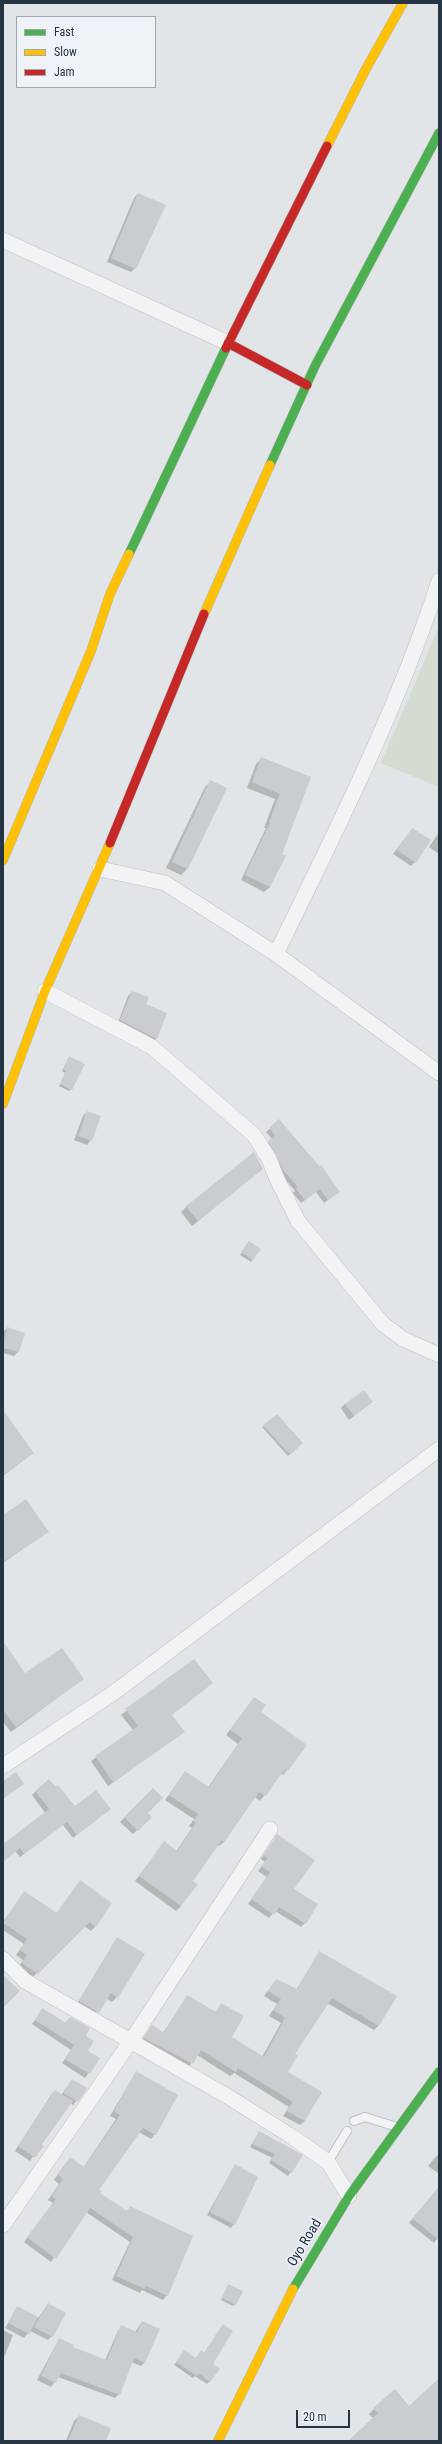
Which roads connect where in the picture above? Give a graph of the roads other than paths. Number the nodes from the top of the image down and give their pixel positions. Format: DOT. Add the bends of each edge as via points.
graph roads {
  1 [pos="403,3"];
  2 [pos="439,133"];
  3 [pos="3,240"];
  4 [pos="228,343"];
  5 [pos="307,385"];
  6 [pos="439,581"];
  7 [pos="3,860"];
  8 [pos="100,869"];
  9 [pos="276,954"];
  10 [pos="45,991"];
  11 [pos="439,1073"];
  12 [pos="3,1104"];
  13 [pos="439,1355"];
  14 [pos="439,1449"];
  15 [pos="3,1766"];
  16 [pos="270,1830"];
  17 [pos="3,1959"];
  18 [pos="131,2041"];
  19 [pos="439,2072"];
  20 [pos="354,2122"];
  21 [pos="398,2127"];
  22 [pos="347,2132"];
  23 [pos="328,2162"];
  24 [pos="349,2196"];
  25 [pos="3,2225"];
  26 [pos="218,2441"];
  1 -- 4 [label="highway" via="367,67"];
  2 -- 5 [label="highway"];
  3 -- 4 [label="street"];
  4 -- 5 [label="highway"];
  4 -- 7 [label="highway" via="110,594 91,651"];
  5 -- 8 [label="highway" via="246,517 171,692"];
  6 -- 9 [label="street" via="420,640 331,840"];
  8 -- 9 [label="street" via="165,883"];
  8 -- 10 [label="highway"];
  9 -- 11 [label="street"];
  10 -- 12 [label="highway"];
  10 -- 13 [label="street" via="152,1047 254,1135 269,1159 276,1179 298,1221 383,1324 403,1339"];
  14 -- 15 [label="street" via="112,1694"];
  16 -- 18 [label="street"];
  17 -- 18 [label="street" via="25,1981"];
  18 -- 23 [label="street" via="227,2096"];
  18 -- 25 [label="street"];
  19 -- 21 [label="highway, Oyo Road"];
  20 -- 21 [label="lane" via="365,2117"];
  21 -- 24 [label="highway, Oyo Road"];
  22 -- 23 [label="lane"];
  23 -- 24 [label="street"];
  24 -- 26 [label="highway, Oyo Road" via="289,2297"];
}
